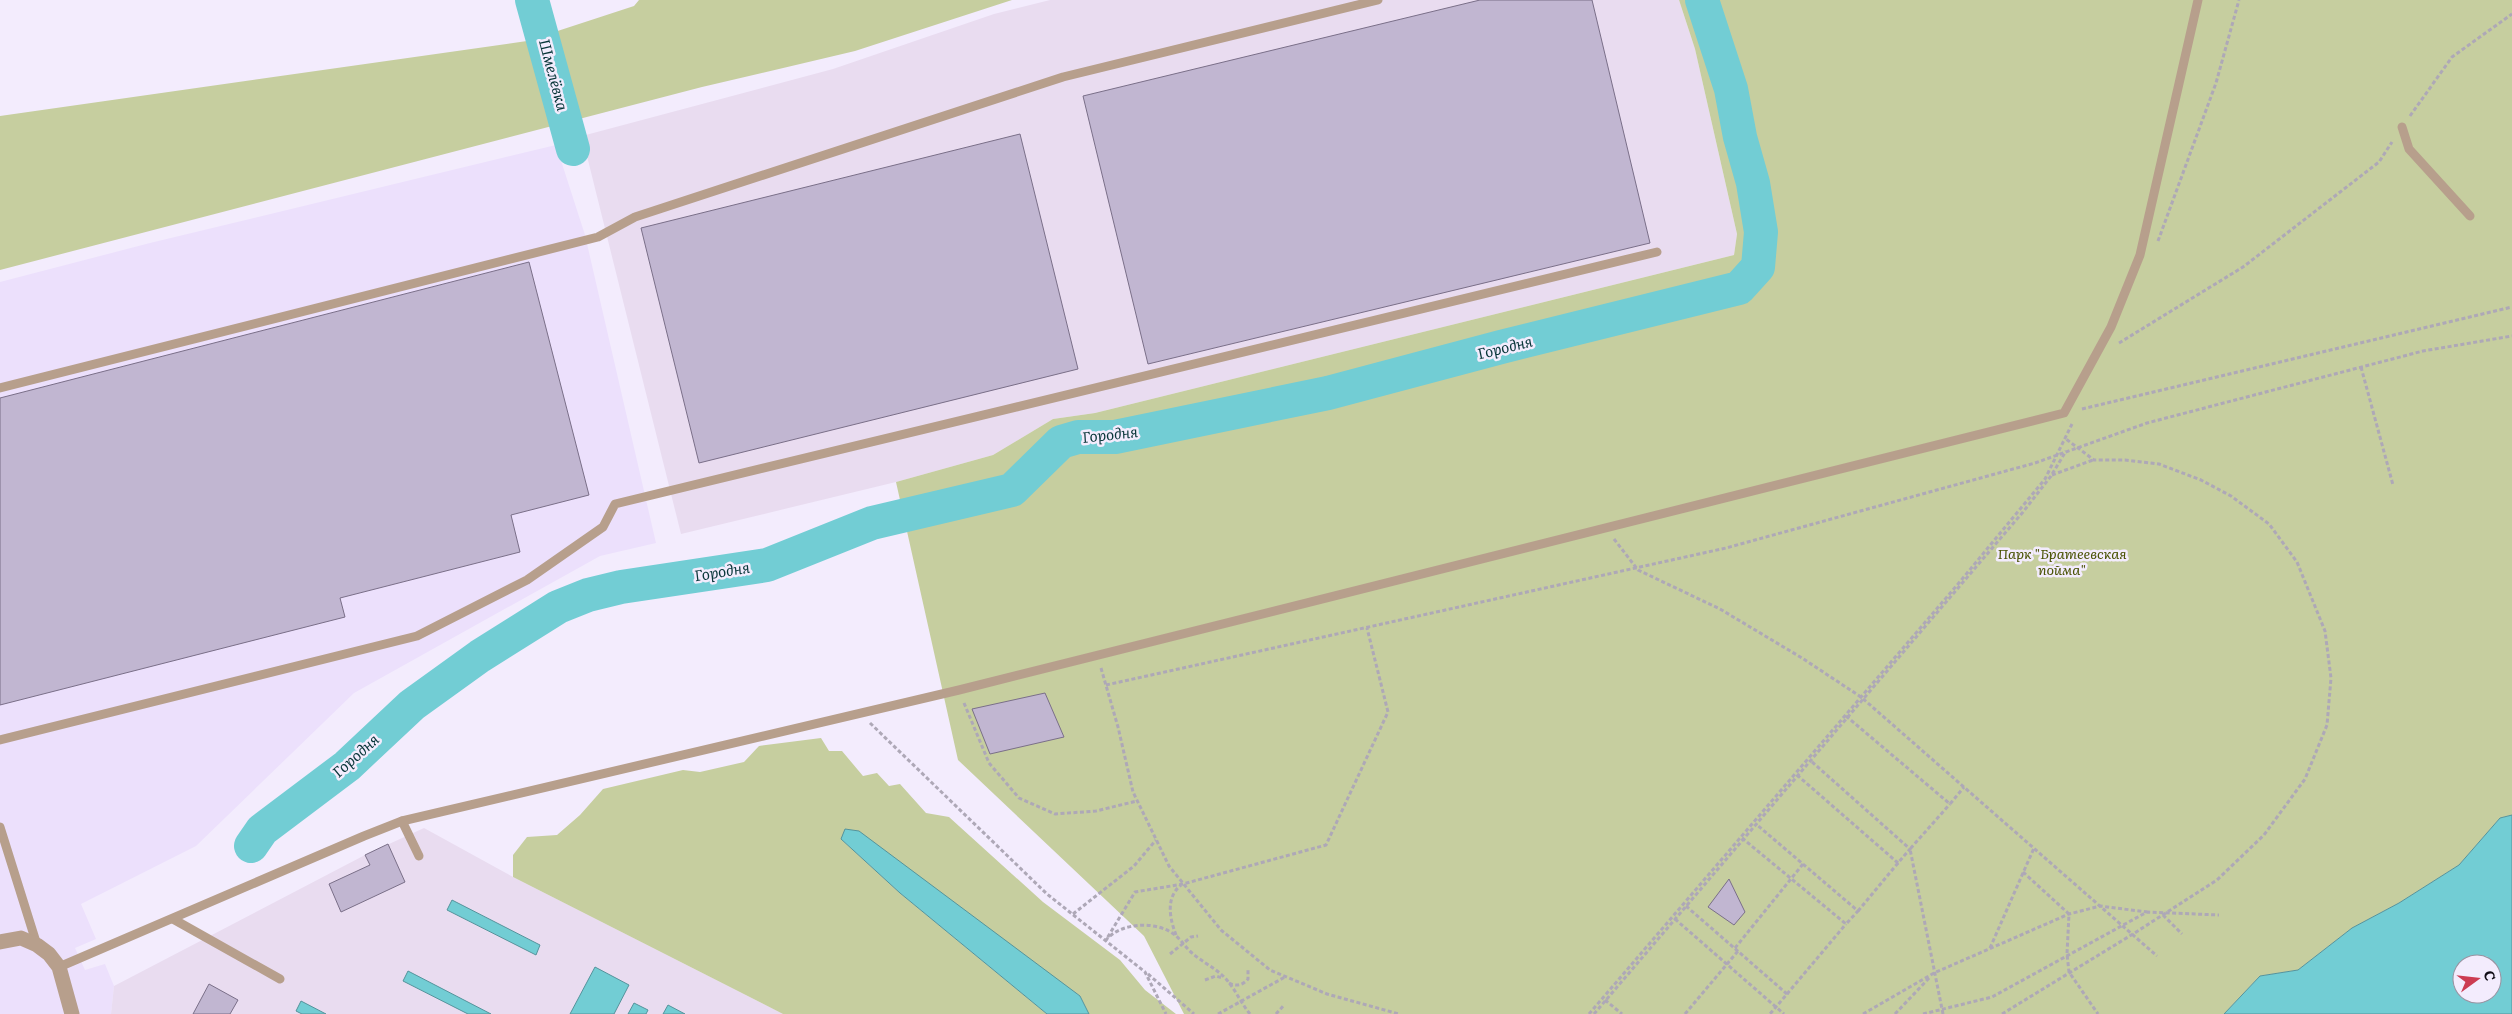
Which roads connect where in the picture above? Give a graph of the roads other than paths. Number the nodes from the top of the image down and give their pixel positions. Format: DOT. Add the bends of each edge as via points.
graph roads {
  1 [pos="1378,0"];
  2 [pos="2198,0"];
  3 [pos="2402,127"];
  4 [pos="2470,216"];
  5 [pos="1657,252"];
  6 [pos="0,388"];
  7 [pos="0,740"];
  8 [pos="402,821"];
  9 [pos="0,828"];
  10 [pos="419,856"];
  11 [pos="173,918"];
  12 [pos="0,942"];
  13 [pos="37,945"];
  14 [pos="58,967"];
  15 [pos="280,978"];
  16 [pos="72,1014"];
  1 -- 6 [label="lane" via="1063,77 635,217 598,237"];
  2 -- 8 [label="lane" via="2140,255 2112,327 2064,413 959,690"];
  3 -- 4 [label="lane" via="2409,149"];
  5 -- 7 [label="lane" via="615,504 604,527 527,580 417,636"];
  8 -- 10 [label="lane"];
  8 -- 11 [label="lane"];
  9 -- 13 [label="lane"];
  11 -- 14 [label="lane"];
  11 -- 15 [label="lane"];
  12 -- 13 [label="street" via="21,938"];
  13 -- 14 [label="street"];
  14 -- 16 [label="street"];
}
